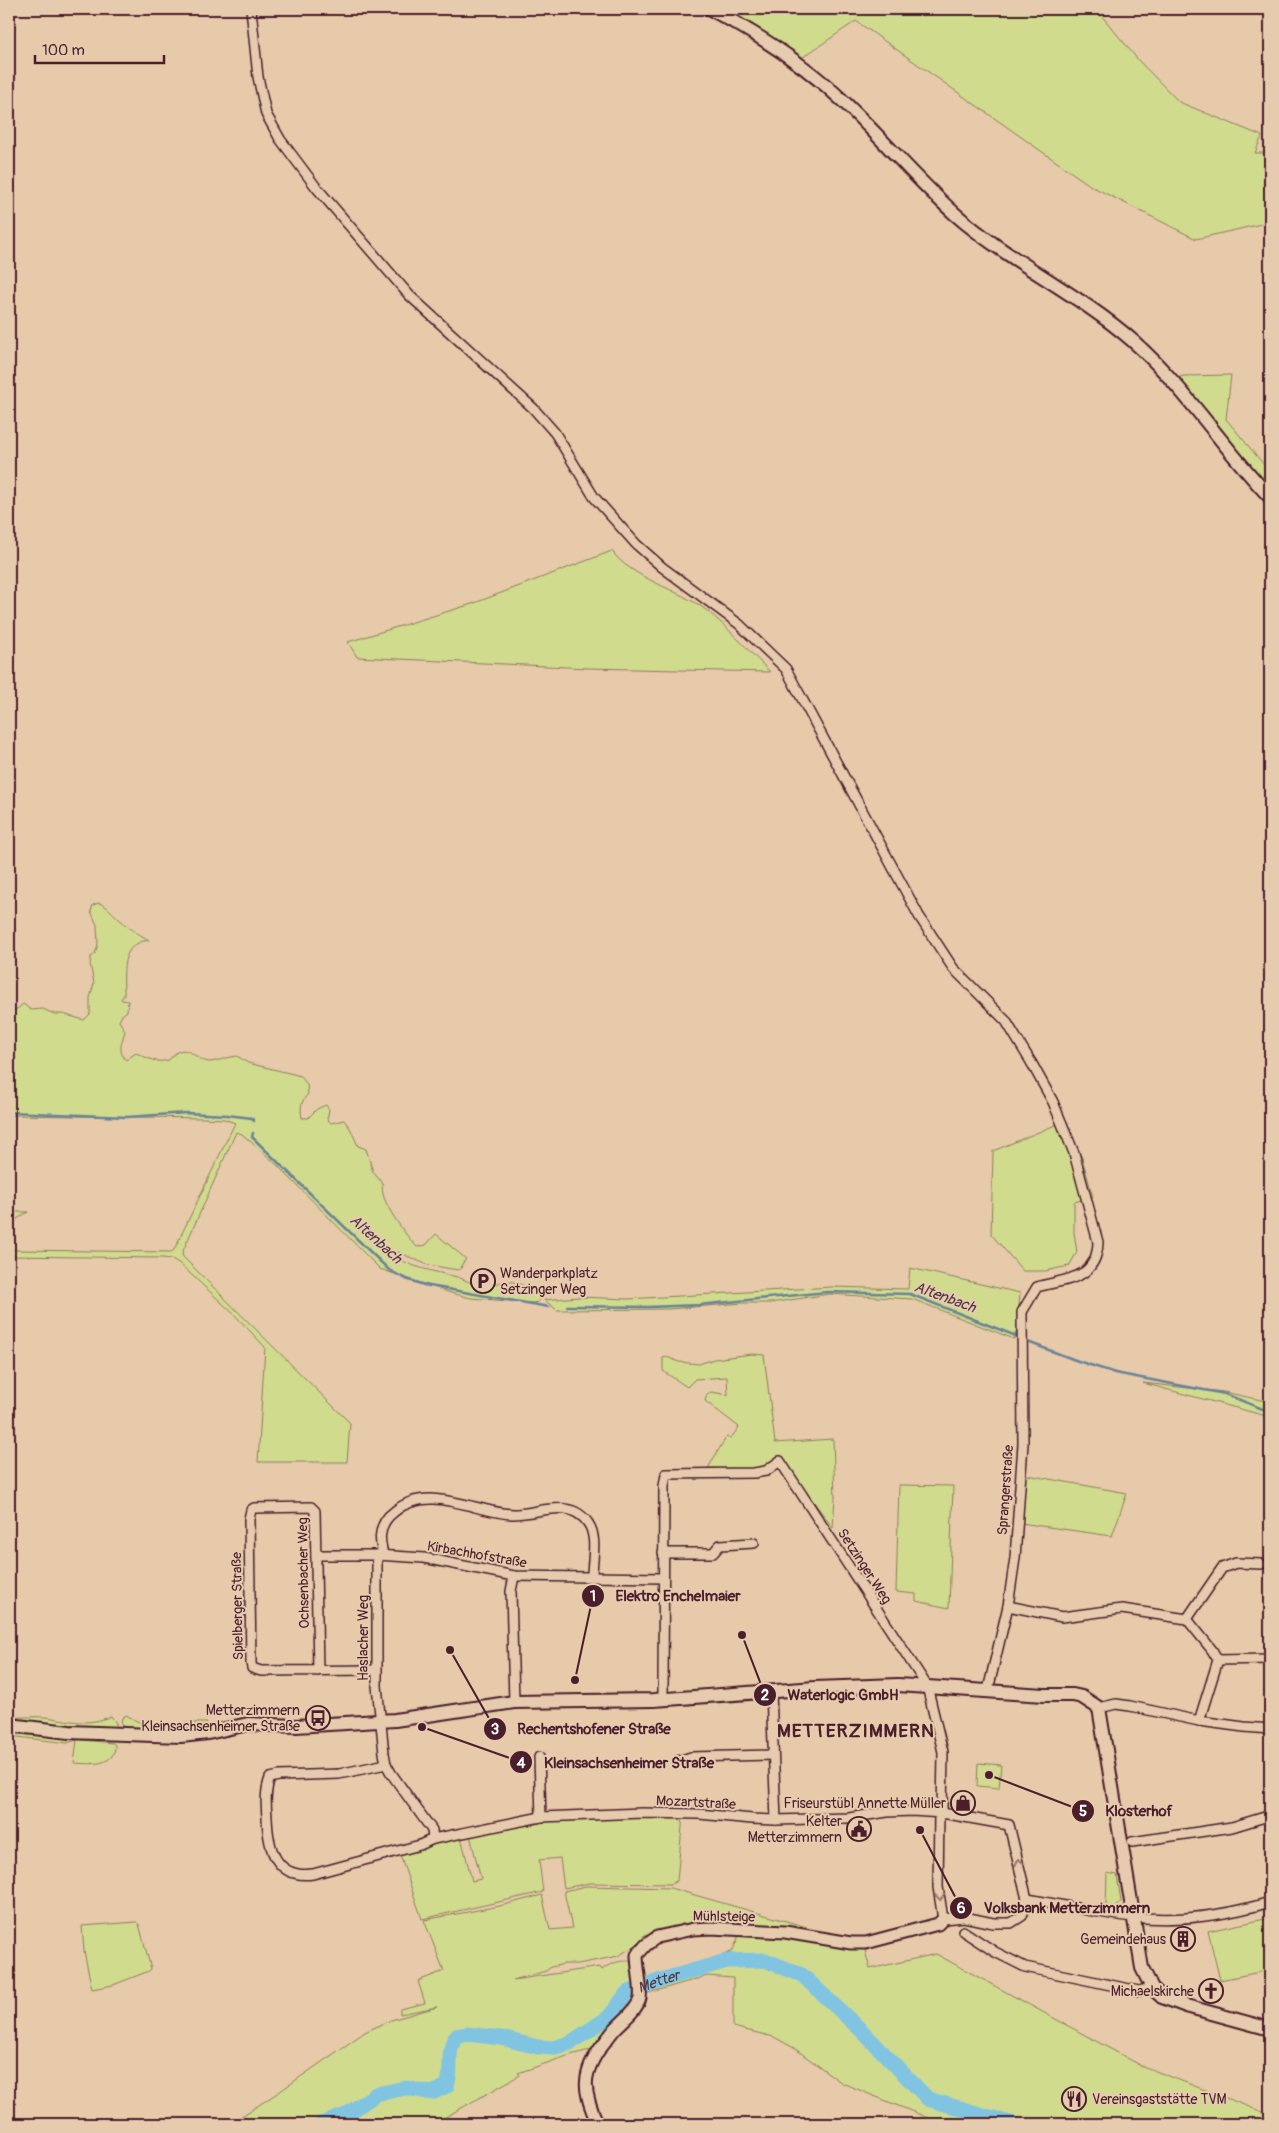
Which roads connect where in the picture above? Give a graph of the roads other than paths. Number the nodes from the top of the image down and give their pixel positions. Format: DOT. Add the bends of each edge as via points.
graph roads {
  1 [pos="251,9"];
  2 [pos="710,9"];
  3 [pos="1270,497"];
  4 [pos="251,1510"];
  5 [pos="754,1543"];
  6 [pos="663,1553"];
  7 [pos="317,1555"];
  8 [pos="380,1555"];
  9 [pos="1261,1564"];
  10 [pos="514,1576"];
  11 [pos="592,1576"];
  12 [pos="663,1578"];
  13 [pos="1008,1606"];
  14 [pos="1187,1619"];
  15 [pos="1270,1659"];
  16 [pos="1218,1660"];
  17 [pos="376,1670"];
  18 [pos="318,1671"];
  19 [pos="927,1686"];
  20 [pos="988,1690"];
  21 [pos="771,1692"];
  22 [pos="663,1700"];
  23 [pos="514,1702"];
  24 [pos="1098,1708"];
  25 [pos="381,1720"];
  26 [pos="1199,1720"];
  27 [pos="9,1725"];
  28 [pos="1270,1729"];
  29 [pos="772,1755"];
  30 [pos="539,1757"];
  31 [pos="678,1761"];
  32 [pos="386,1764"];
  33 [pos="941,1813"];
  34 [pos="541,1817"];
  35 [pos="1269,1817"];
  36 [pos="776,1820"];
  37 [pos="433,1839"];
  38 [pos="1132,1842"];
  39 [pos="1027,1899"];
  40 [pos="1270,1902"];
  41 [pos="1134,1917"];
  42 [pos="943,1919"];
  43 [pos="963,1931"];
  44 [pos="1152,1988"];
  45 [pos="1270,2029"];
  46 [pos="598,2124"];
  1 -- 13 [label="street, Sprangerstraße" via="261,96 266,114 280,139 392,278 534,408 555,433 599,503 636,544 739,624 786,668 924,924 952,968 1006,1020 1053,1102 1074,1153 1098,1242 1095,1260 1081,1276 1038,1287 1022,1312 1023,1444 1015,1558"];
  2 -- 3 [label="main road" via="794,60 842,100 960,218 1133,341 1163,370"];
  4 -- 7 [label="street, Ochsenbacher Weg" via="258,1507 314,1509"];
  4 -- 18 [label="street, Spielberger Straße" via="251,1666 261,1671"];
  5 -- 6 [label="street" via="720,1545 713,1553"];
  6 -- 12 [label="street"];
  6 -- 19 [label="street, Setzinger Weg" via="666,1474 754,1473 780,1461"];
  7 -- 8 [label="street, Kirbachhofstraße"];
  7 -- 18 [label="street, Ochsenbacher Weg"];
  8 -- 10 [label="street, Kirbachhofstraße" via="424,1558"];
  8 -- 11 [label="street, Haslacher Weg" via="380,1534 386,1520 400,1507 415,1501 445,1501 509,1513 558,1508 575,1513 588,1524 593,1542"];
  8 -- 17 [label="street, Haslacher Weg"];
  9 -- 14 [label="street" via="1236,1563 1222,1568"];
  10 -- 11 [label="street, Kirbachhofstraße"];
  10 -- 23 [label="street" via="511,1591"];
  11 -- 12 [label="street, Kirbachhofstraße"];
  12 -- 22 [label="street"];
  13 -- 14 [label="street" via="1062,1617 1122,1609"];
  13 -- 20 [label="street, Sprangerstraße"];
  14 -- 16 [label="street"];
  15 -- 16 [label="street"];
  16 -- 26 [label="street"];
  17 -- 18 [label="street, Spielberger Straße"];
  17 -- 25 [label="street, Haslacher Weg"];
  19 -- 20 [label="main road"];
  19 -- 21 [label="main road"];
  19 -- 33 [label="street, Setzinger Weg" via="943,1752"];
  20 -- 24 [label="main road" via="1073,1695"];
  21 -- 22 [label="main road"];
  21 -- 29 [label="street"];
  22 -- 23 [label="main road"];
  23 -- 25 [label="main road"];
  24 -- 26 [label="street" via="1116,1704"];
  24 -- 41 [label="main road"];
  25 -- 27 [label="main road" via="296,1726 248,1724 208,1734 181,1736 70,1732"];
  25 -- 32 [label="street, Haslacher Weg"];
  26 -- 28 [label="street"];
  29 -- 31 [label="street" via="691,1757"];
  29 -- 36 [label="street"];
  30 -- 34 [label="street"];
  32 -- 37 [label="street" via="432,1830"];
  32 -- 37 [label="street, Mozartstraße" via="344,1773 270,1778 266,1806 269,1844 274,1857 284,1868 301,1876"];
  33 -- 36 [label="street, Mozartstraße" via="904,1811 849,1818"];
  39 -- 33 [label="street, Mozartstraße, one-way" via="1009,1825"];
  33 -- 42 [label="street, Setzinger Weg, one-way" via="938,1887"];
  34 -- 36 [label="street, Mozartstraße" via="678,1813"];
  34 -- 37 [label="street, Mozartstraße"];
  35 -- 38 [label="street" via="1232,1827"];
  39 -- 41 [label="street"];
  39 -- 42 [label="street" via="1022,1916 1011,1923 964,1917"];
  40 -- 41 [label="street" via="1222,1914 1181,1918"];
  41 -- 44 [label="main road" via="1142,1968"];
  42 -- 46 [label="street, Mühlsteige" via="938,1924 866,1943 785,1932 711,1928 657,1937 637,1955 640,1998 587,2069 587,2096"];
  43 -- 44 [label="street" via="1025,1967 1139,1991"];
  44 -- 45 [label="main road" via="1162,1997 1186,2006"];
}
